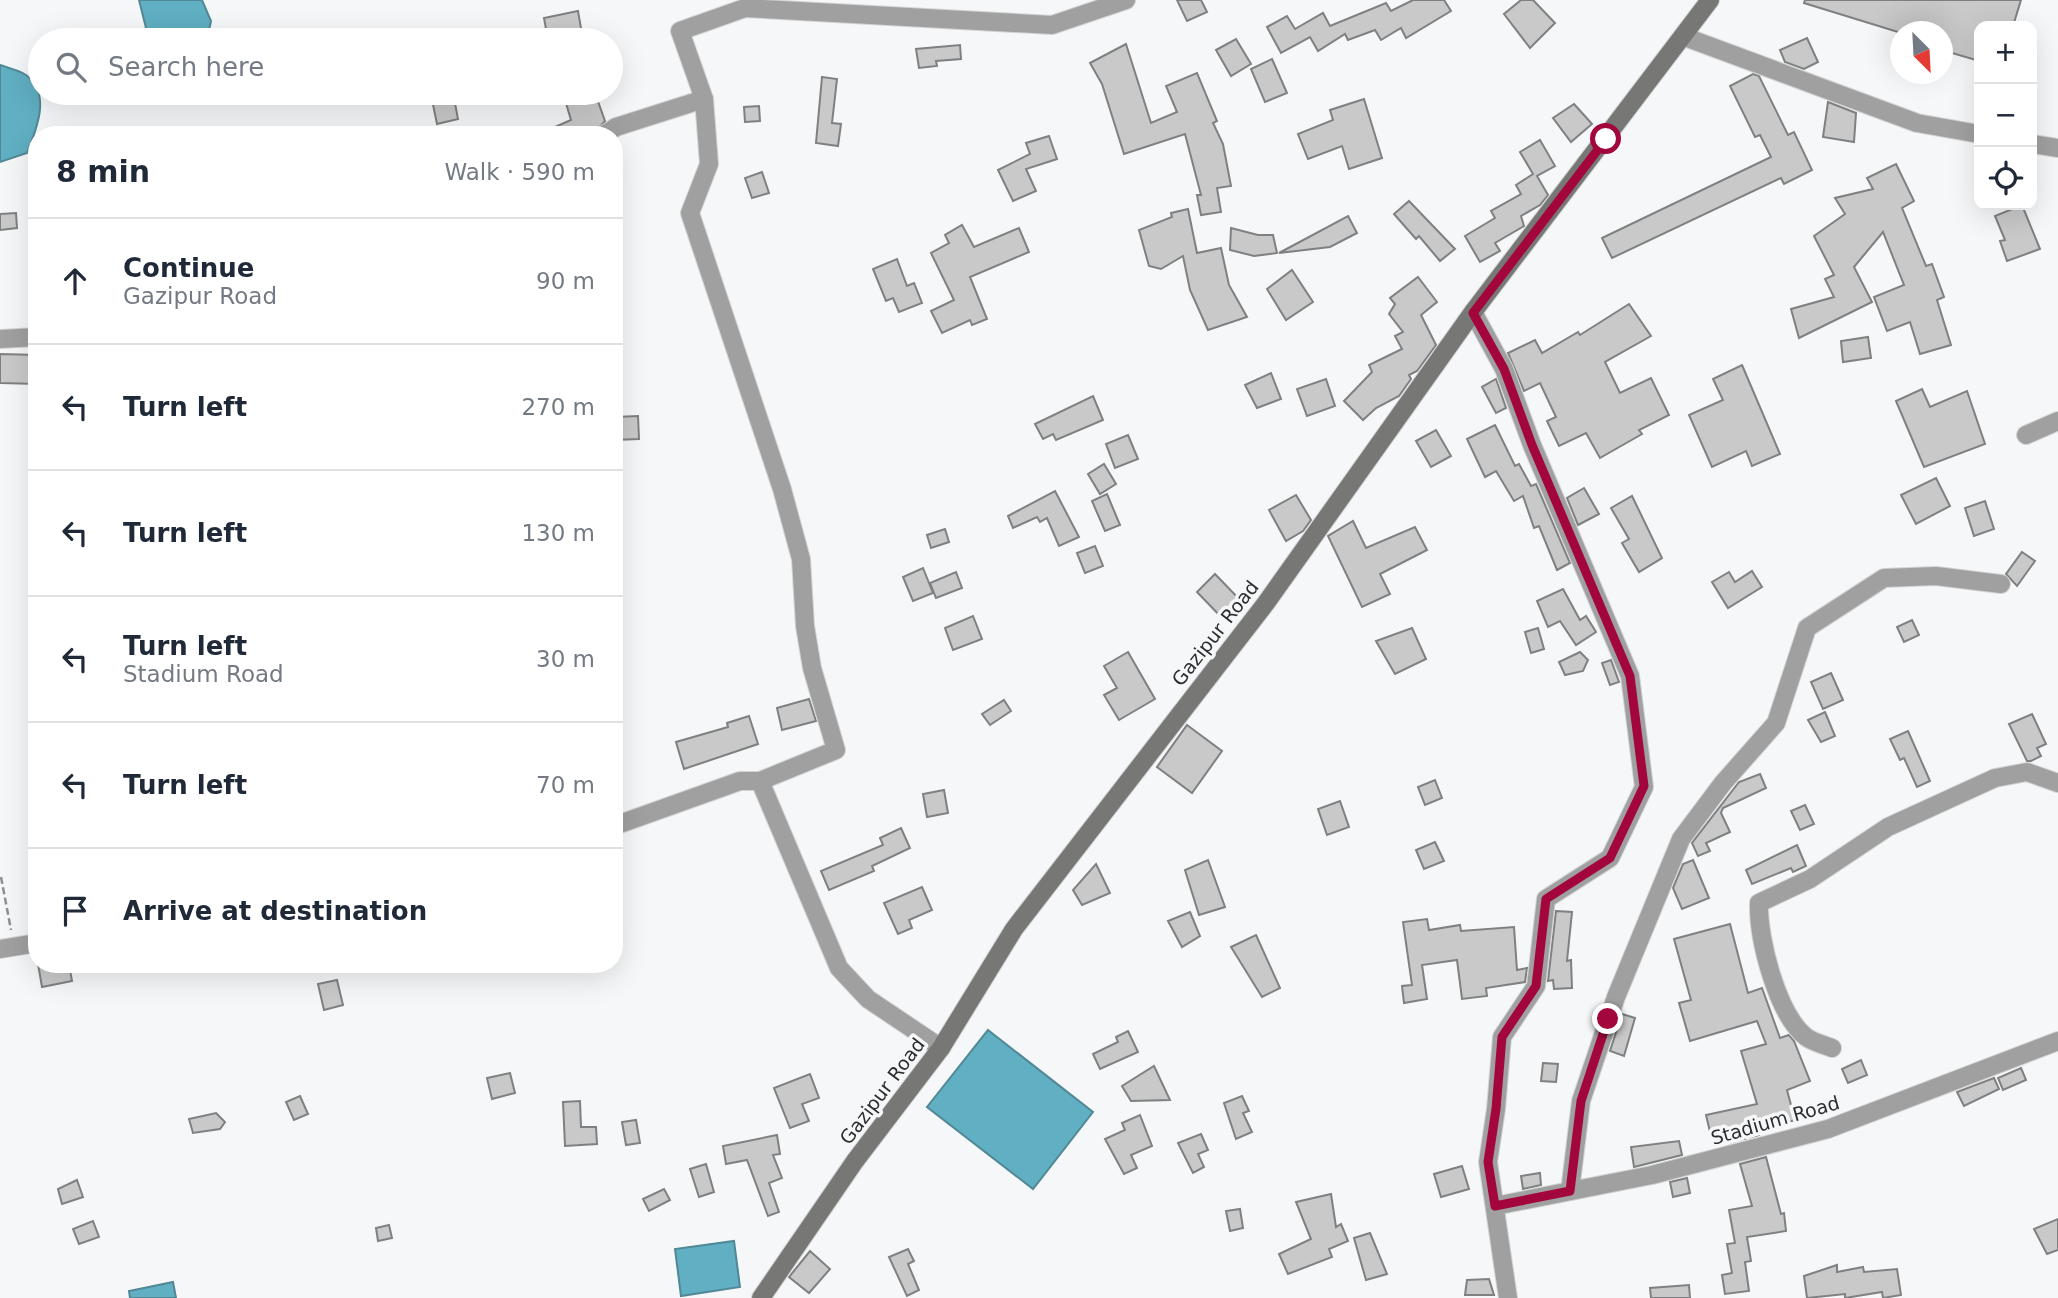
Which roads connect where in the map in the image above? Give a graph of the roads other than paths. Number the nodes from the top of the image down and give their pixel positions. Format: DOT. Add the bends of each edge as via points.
graph roads {
  1 [pos="1126,0"];
  2 [pos="1710,0"];
  3 [pos="1685,37"];
  4 [pos="704,99"];
  5 [pos="619,126"];
  6 [pos="1974,133"];
  7 [pos="2037,145"];
  8 [pos="2058,148"];
  9 [pos="1473,313"];
  10 [pos="28,337"];
  11 [pos="0,339"];
  12 [pos="2058,421"];
  13 [pos="2026,435"];
  14 [pos="2001,584"];
  15 [pos="760,781"];
  16 [pos="2058,783"];
  17 [pos="623,823"];
  18 [pos="28,944"];
  19 [pos="7,948"];
  20 [pos="2058,1041"];
  21 [pos="941,1048"];
  22 [pos="1832,1048"];
  23 [pos="1570,1191"];
  24 [pos="1495,1206"];
  25 [pos="761,1298"];
  26 [pos="1508,1298"];
  1 -- 4 [label="street" via="1052,25 745,8 680,31"];
  2 -- 3 [label="street, Gazipur Road"];
  3 -- 6 [label="street" via="1917,123"];
  3 -- 9 [label="street, Gazipur Road"];
  4 -- 5 [label="street"];
  4 -- 15 [label="street" via="709,163 690,213 782,489 801,559 812,668 836,750"];
  7 -- 8 [label="street"];
  9 -- 21 [label="street, Gazipur Road" via="1266,603 1014,929"];
  9 -- 24 [label="street" via="1504,369 1630,676 1644,786 1610,858 1546,899 1536,986 1502,1037 1488,1162"];
  10 -- 11 [label="street"];
  12 -- 13 [label="street"];
  14 -- 23 [label="street" via="1936,576 1884,578 1807,628 1776,723 1681,839 1616,997 1581,1101"];
  15 -- 17 [label="street" via="740,781"];
  15 -- 21 [label="street" via="839,968 868,999"];
  16 -- 22 [label="street" via="2027,772 1995,778 1888,827 1810,879 1759,903 1764,946 1782,1002 1807,1038"];
  18 -- 19 [label="street"];
  20 -- 23 [label="street, Stadium Road" via="1828,1129 1652,1175"];
  21 -- 25 [label="street, Gazipur Road" via="855,1161"];
  23 -- 24 [label="street, Stadium Road"];
  24 -- 26 [label="street"];
}
